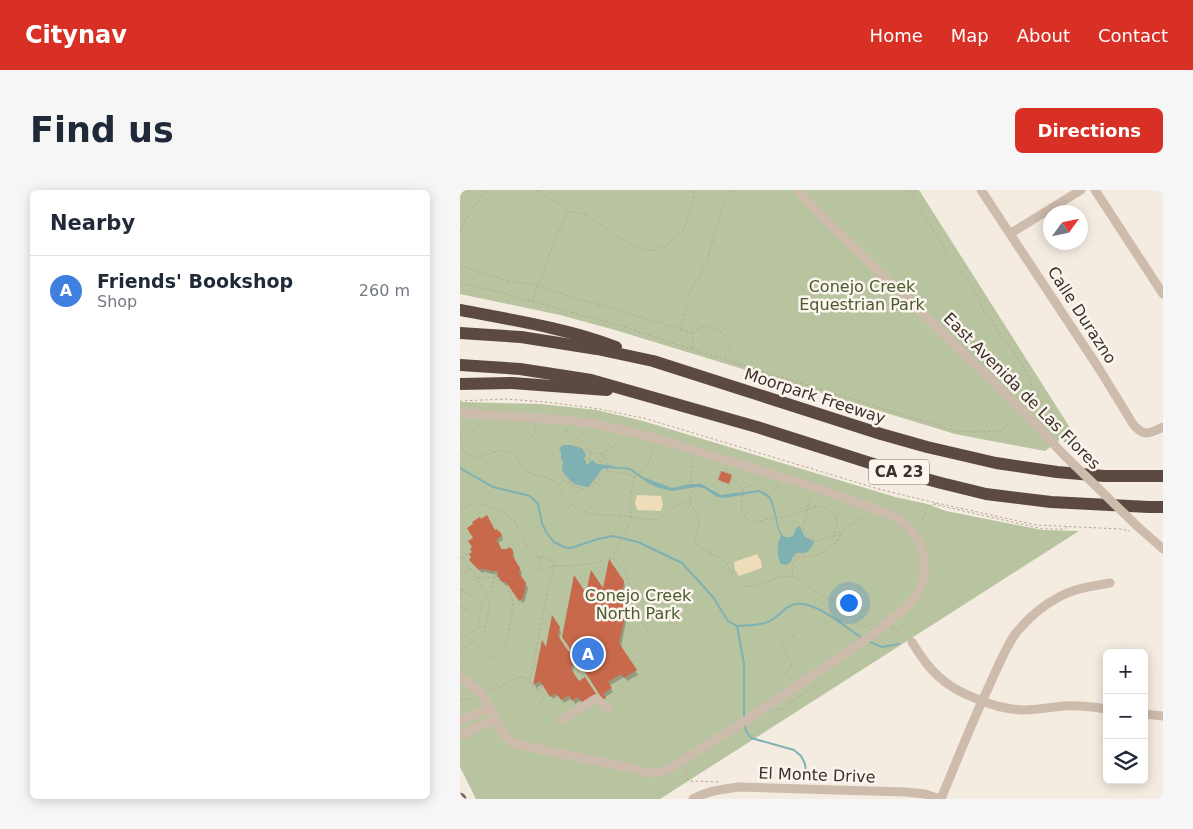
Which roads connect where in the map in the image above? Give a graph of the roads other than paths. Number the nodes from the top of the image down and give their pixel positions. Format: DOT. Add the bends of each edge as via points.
graph roads {
  1 [pos="798,190"];
  2 [pos="981,190"];
  3 [pos="1081,190"];
  4 [pos="1094,190"];
  5 [pos="1011,234"];
  6 [pos="1163,294"];
  7 [pos="460,310"];
  8 [pos="460,333"];
  9 [pos="653,361"];
  10 [pos="460,364"];
  11 [pos="460,384"];
  12 [pos="642,394"];
  13 [pos="462,413"];
  14 [pos="1163,427"];
  15 [pos="1163,476"];
  16 [pos="1163,507"];
  17 [pos="1163,549"];
  18 [pos="1110,583"];
  19 [pos="912,642"];
  20 [pos="462,673"];
  21 [pos="982,702"];
  22 [pos="490,708"];
  23 [pos="608,708"];
  24 [pos="1103,708"];
  25 [pos="1148,714"];
  26 [pos="1163,716"];
  27 [pos="495,719"];
  28 [pos="561,720"];
  29 [pos="460,721"];
  30 [pos="460,736"];
  31 [pos="693,799"];
  32 [pos="940,799"];
  1 -- 17 [label="street, East Avenida de Las Flores, bridge" via="1135,529"];
  2 -- 5 [label="street, Calle Durazno"];
  3 -- 5 [label="street"];
  4 -- 6 [label="street"];
  5 -- 14 [label="street, Calle Durazno" via="1133,424 1140,432 1147,433"];
  7 -- 9 [label="highway" via="567,331"];
  8 -- 9 [label="highway, Moorpark Freeway / CA 23" via="521,337"];
  9 -- 15 [label="highway, Moorpark Freeway / CA 23" via="881,434 996,463 1104,476"];
  10 -- 12 [label="highway, CA 23" via="550,373"];
  11 -- 12 [label="highway" via="542,384"];
  12 -- 16 [label="highway, CA 23" via="889,469 986,494 1052,502"];
  13 -- 27 [label="street" via="596,424 656,438 814,487 897,518 908,526 920,543 925,561 925,572 917,595 886,624 667,770 650,774 515,744 506,739"];
  18 -- 21 [label="street" via="1080,588 1061,596 1029,619 1006,649"];
  19 -- 21 [label="street" via="941,680"];
  20 -- 22 [label="street"];
  21 -- 24 [label="street" via="1021,710 1066,706"];
  21 -- 32 [label="street"];
  22 -- 27 [label="street"];
  22 -- 29 [label="street"];
  23 -- 28 [label="street" via="595,699"];
  25 -- 26 [label="street"];
  27 -- 30 [label="street"];
  31 -- 32 [label="street, El Monte Drive" via="739,787 906,792"];
}
